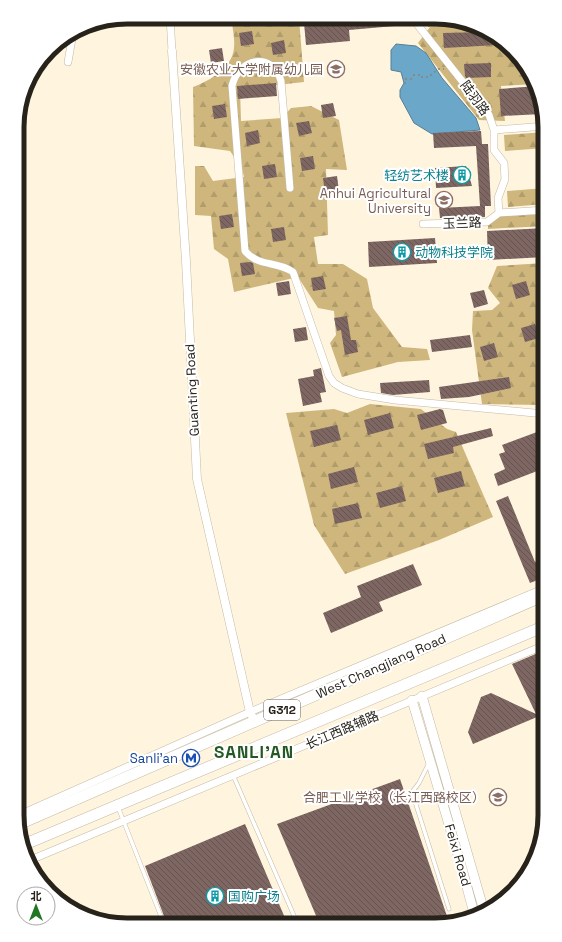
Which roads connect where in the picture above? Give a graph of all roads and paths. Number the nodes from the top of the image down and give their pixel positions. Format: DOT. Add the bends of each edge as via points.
graph roads {
  1 [pos="170,24"];
  2 [pos="417,24"];
  3 [pos="446,25"];
  4 [pos="420,27"];
  5 [pos="71,41"];
  6 [pos="172,50"];
  7 [pos="68,62"];
  8 [pos="451,69"];
  9 [pos="406,84"];
  10 [pos="538,127"];
  11 [pos="494,130"];
  12 [pos="290,188"];
  13 [pos="538,210"];
  14 [pos="499,213"];
  15 [pos="423,224"];
  16 [pos="538,413"];
  17 [pos="538,591"];
  18 [pos="538,599"];
  19 [pos="538,629"];
  20 [pos="538,648"];
  21 [pos="422,696"];
  22 [pos="412,700"];
  23 [pos="253,717"];
  24 [pos="430,760"];
  25 [pos="233,775"];
  26 [pos="117,806"];
  27 [pos="24,813"];
  28 [pos="24,822"];
  29 [pos="124,822"];
  30 [pos="28,842"];
  31 [pos="34,859"];
  32 [pos="483,906"];
  33 [pos="449,909"];
  34 [pos="473,911"];
  35 [pos="162,918"];
  36 [pos="295,918"];
  1 -- 6 [label="street"];
  2 -- 4 [label="street, 陆羽路"];
  3 -- 4 [label="path"];
  4 -- 11 [label="street, 陆羽路" via="489,115"];
  5 -- 7 [label="street"];
  6 -- 23 [label="street, Guanting Road" via="186,261 196,479"];
  8 -- 9 [label="path" via="438,69 429,77 414,75 411,79 406,79"];
  10 -- 11 [label="street"];
  11 -- 14 [label="street, 陆羽路" via="494,150 504,164 505,179 498,198"];
  12 -- 16 [label="street" via="278,71 272,65 259,61 249,62 234,75 232,86 245,251 252,259 285,267 293,272 329,376 334,383 358,394 395,400"];
  13 -- 14 [label="street, 玉兰路"];
  14 -- 15 [label="street, 玉兰路" via="487,222"];
  17 -- 23 [label="street"];
  18 -- 23 [label="highway, West Changjiang Road / G312"];
  19 -- 26 [label="highway, West Changjiang Road / G312"];
  20 -- 21 [label="street, 长江西路辅路"];
  21 -- 22 [label="street, 长江西路辅路"];
  21 -- 32 [label="main road, Feixi Road"];
  22 -- 24 [label="main road, Feixi Road"];
  22 -- 25 [label="street, 长江西路辅路"];
  23 -- 27 [label="street"];
  23 -- 28 [label="highway, West Changjiang Road / G312"];
  24 -- 33 [label="lane" via="412,792"];
  24 -- 34 [label="main road, Feixi Road"];
  25 -- 29 [label="street, 长江西路辅路"];
  25 -- 36 [label="lane"];
  26 -- 29 [label="lane"];
  26 -- 30 [label="highway, West Changjiang Road / G312"];
  29 -- 31 [label="street, 长江西路辅路"];
  29 -- 35 [label="lane"];
}
